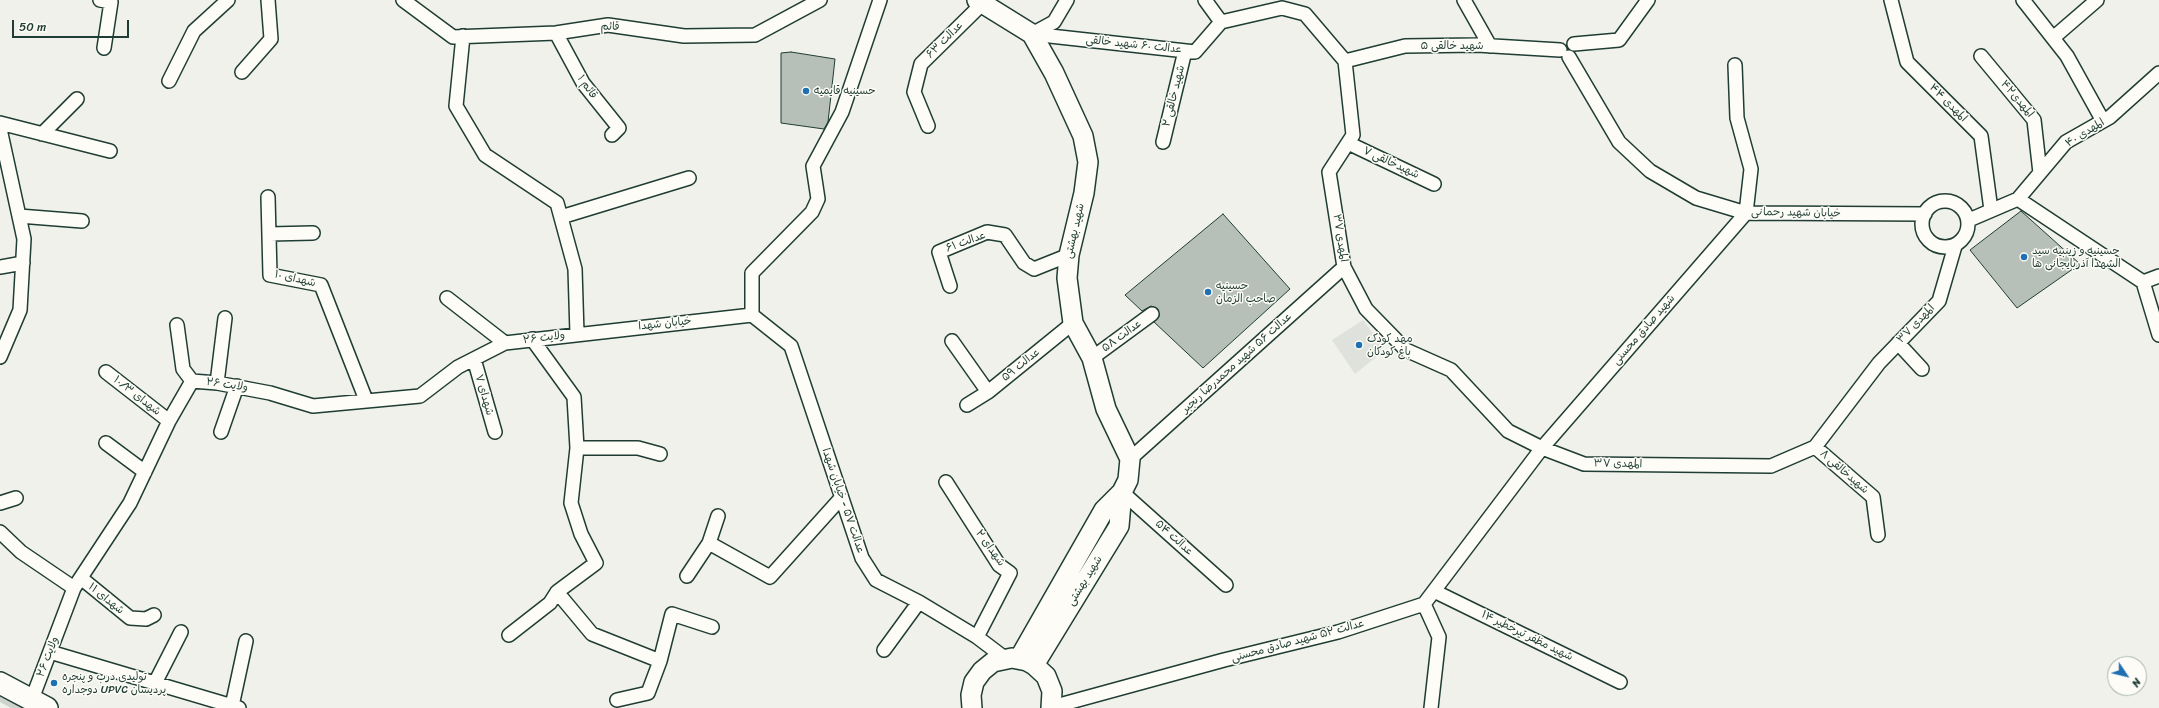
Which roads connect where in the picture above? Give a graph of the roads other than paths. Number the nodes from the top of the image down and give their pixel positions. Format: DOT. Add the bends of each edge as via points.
graph roads {
  1 [pos="100,0"];
  2 [pos="228,0"];
  3 [pos="268,0"];
  4 [pos="403,0"];
  5 [pos="820,0"];
  6 [pos="880,0"];
  7 [pos="1066,0"];
  8 [pos="1205,0"];
  9 [pos="1300,0"];
  10 [pos="1464,0"];
  11 [pos="1648,0"];
  12 [pos="1891,0"];
  13 [pos="2023,0"];
  14 [pos="2097,0"];
  15 [pos="980,1"];
  16 [pos="1290,10"];
  17 [pos="1221,22"];
  18 [pos="556,33"];
  19 [pos="1032,34"];
  20 [pos="463,36"];
  21 [pos="2053,38"];
  22 [pos="1490,46"];
  23 [pos="104,48"];
  24 [pos="1185,51"];
  25 [pos="1564,53"];
  26 [pos="1981,56"];
  27 [pos="1345,62"];
  28 [pos="1735,65"];
  29 [pos="242,72"];
  30 [pos="2159,73"];
  31 [pos="169,81"];
  32 [pos="77,99"];
  33 [pos="2103,121"];
  34 [pos="0,123"];
  35 [pos="928,126"];
  36 [pos="0,129"];
  37 [pos="42,134"];
  38 [pos="612,135"];
  39 [pos="1162,142"];
  40 [pos="1348,143"];
  41 [pos="110,151"];
  42 [pos="2040,173"];
  43 [pos="689,178"];
  44 [pos="5,180"];
  45 [pos="1434,184"];
  46 [pos="268,197"];
  47 [pos="2018,199"];
  48 [pos="1991,210"];
  49 [pos="1746,213"];
  50 [pos="1924,214"];
  51 [pos="18,216"];
  52 [pos="561,217"];
  53 [pos="1968,220"];
  54 [pos="82,221"];
  55 [pos="313,233"];
  56 [pos="269,234"];
  57 [pos="1955,246"];
  58 [pos="1069,255"];
  59 [pos="23,263"];
  60 [pos="0,266"];
  61 [pos="1344,267"];
  62 [pos="2159,276"];
  63 [pos="2143,282"];
  64 [pos="950,286"];
  65 [pos="447,298"];
  66 [pos="1152,314"];
  67 [pos="752,315"];
  68 [pos="225,318"];
  69 [pos="1073,323"];
  70 [pos="177,325"];
  71 [pos="577,334"];
  72 [pos="2159,335"];
  73 [pos="532,339"];
  74 [pos="952,341"];
  75 [pos="505,343"];
  76 [pos="1898,343"];
  77 [pos="0,358"];
  78 [pos="1092,358"];
  79 [pos="474,359"];
  80 [pos="1922,369"];
  81 [pos="106,372"];
  82 [pos="192,381"];
  83 [pos="217,383"];
  84 [pos="237,386"];
  85 [pos="988,392"];
  86 [pos="366,400"];
  87 [pos="967,406"];
  88 [pos="169,421"];
  89 [pos="221,432"];
  90 [pos="495,432"];
  91 [pos="106,443"];
  92 [pos="1815,447"];
  93 [pos="577,448"];
  94 [pos="1542,448"];
  95 [pos="660,454"];
  96 [pos="1130,459"];
  97 [pos="145,472"];
  98 [pos="946,482"];
  99 [pos="1122,492"];
  100 [pos="16,498"];
  101 [pos="841,498"];
  102 [pos="0,503"];
  103 [pos="718,516"];
  104 [pos="0,532"];
  105 [pos="1878,535"];
  106 [pos="709,543"];
  107 [pos="687,576"];
  108 [pos="77,583"];
  109 [pos="1226,585"];
  110 [pos="1434,591"];
  111 [pos="557,592"];
  112 [pos="919,602"];
  113 [pos="1424,604"];
  114 [pos="154,615"];
  115 [pos="712,627"];
  116 [pos="181,632"];
  117 [pos="509,635"];
  118 [pos="977,638"];
  119 [pos="246,641"];
  120 [pos="884,650"];
  121 [pos="50,652"];
  122 [pos="660,661"];
  123 [pos="1020,661"];
  124 [pos="1620,682"];
  125 [pos="0,683"];
  126 [pos="155,683"];
  127 [pos="617,700"];
  128 [pos="40,704"];
  129 [pos="235,707"];
  130 [pos="1052,707"];
  131 [pos="972,708"];
  132 [pos="1431,708"];
  1 -- 23 [label="street" via="111,2"];
  2 -- 31 [label="street" via="194,30"];
  3 -- 29 [label="street" via="271,39"];
  4 -- 20 [label="street, قائم" via="453,37"];
  5 -- 18 [label="street, قائم" via="755,35 684,36 608,25"];
  6 -- 67 [label="street" via="842,112 813,166 818,199 812,212 752,273"];
  7 -- 19 [label="street" via="1054,22"];
  8 -- 17 [label="street"];
  9 -- 16 [label="street"];
  10 -- 22 [label="street"];
  11 -- 25 [label="street" via="1619,40 1574,44 1575,52"];
  12 -- 48 [label="street, المهدی ۴۴" via="1907,62 1981,136"];
  13 -- 21 [label="street"];
  14 -- 21 [label="street"];
  15 -- 19 [label="main road, شهید بهشتی"];
  15 -- 35 [label="street, عدالت ۶۳" via="921,64 914,92"];
  16 -- 17 [label="street" via="1282,8"];
  16 -- 27 [label="street" via="1305,14"];
  17 -- 24 [label="street, عدالت ۶۰ شهید خالقی" via="1195,52"];
  18 -- 20 [label="street, قائم"];
  18 -- 38 [label="street, قائم ۱" via="583,83 619,128"];
  19 -- 24 [label="street, عدالت ۶۰ شهید خالقی"];
  19 -- 58 [label="main road, شهید بهشتی" via="1083,136 1088,162 1084,193"];
  20 -- 52 [label="street" via="456,106 485,154 557,203"];
  21 -- 33 [label="street"];
  22 -- 25 [label="street, شهید خالقی ۵"];
  22 -- 27 [label="street, شهید خالقی ۵" via="1405,46"];
  24 -- 39 [label="street, شهید خالقی ۲"];
  25 -- 49 [label="street, خیابان شهید رحمانی" via="1619,142 1650,171 1696,198"];
  26 -- 42 [label="street, المهدی۴۲" via="2034,120"];
  27 -- 40 [label="street" via="1353,135"];
  28 -- 49 [label="street" via="1737,118 1751,169"];
  30 -- 33 [label="street, المهدی ۴۰"];
  32 -- 37 [label="street"];
  33 -- 42 [label="street, المهدی ۴۰" via="2066,142"];
  34 -- 37 [label="street"];
  36 -- 44 [label="street"];
  37 -- 41 [label="street"];
  40 -- 45 [label="street, شهیدخالقی ۷"];
  40 -- 61 [label="street, المهدی ۳۷" via="1329,172"];
  42 -- 47 [label="street, المهدی ۴۰"];
  43 -- 52 [label="street"];
  44 -- 51 [label="street"];
  46 -- 56 [label="street, شهدای ۱۰"];
  47 -- 48 [label="street"];
  47 -- 63 [label="street"];
  48 -- 53 [label="street"];
  49 -- 50 [label="street, خیابان شهید رحمانی"];
  49 -- 94 [label="street, شهید صادق محسنی"];
  50 -- 53 [label="street" via="1934,204 1948,201 1961,207"];
  50 -- 57 [label="street" via="1922,228 1929,241 1941,248"];
  51 -- 54 [label="street"];
  51 -- 59 [label="street" via="24,239"];
  52 -- 71 [label="street" via="575,269"];
  53 -- 57 [label="street" via="1966,235"];
  55 -- 56 [label="street"];
  56 -- 86 [label="street, شهدای ۱۰" via="270,275 321,286"];
  57 -- 76 [label="street, المهدی ۳۷" via="1939,301"];
  58 -- 64 [label="street, عدالت ۶۱" via="1034,269 1024,263 1004,235 987,232 939,252"];
  58 -- 69 [label="main road, شهید بهشتی" via="1067,278"];
  59 -- 60 [label="street"];
  59 -- 77 [label="street" via="20,310"];
  61 -- 94 [label="street, المهدی ۳۷" via="1366,309 1406,350 1451,370 1508,431"];
  61 -- 96 [label="street, عدالت ۵۶ شهید محمدرضا رنجبر"];
  62 -- 63 [label="street"];
  63 -- 72 [label="street"];
  65 -- 75 [label="street"];
  66 -- 78 [label="street, عدالت ۵۸"];
  67 -- 71 [label="street, خیابان شهدا"];
  67 -- 101 [label="street, عدالت ۵۷ - خیابان شهدا" via="791,346"];
  68 -- 83 [label="street"];
  69 -- 78 [label="main road, شهید بهشتی"];
  69 -- 85 [label="street, عدالت ۵۹"];
  70 -- 82 [label="street" via="183,369"];
  71 -- 73 [label="street, ولایت ۲۶"];
  73 -- 75 [label="street, ولایت ۲۶"];
  73 -- 93 [label="street" via="574,397"];
  74 -- 85 [label="street"];
  75 -- 79 [label="street, ولایت ۲۶"];
  76 -- 80 [label="street"];
  76 -- 92 [label="street, المهدی ۳۷" via="1879,363"];
  78 -- 96 [label="main road, شهید بهشتی" via="1106,409"];
  79 -- 86 [label="street, ولایت ۲۶" via="458,367 420,396"];
  79 -- 90 [label="street, شهدای ۷"];
  81 -- 88 [label="street, شهدای ۱۰/۳"];
  82 -- 83 [label="street, ولایت ۲۶"];
  82 -- 88 [label="street, ولایت ۲۶"];
  83 -- 84 [label="street, ولایت ۲۶"];
  84 -- 86 [label="street, ولایت ۲۶" via="270,392 313,406"];
  84 -- 89 [label="street"];
  85 -- 87 [label="street, عدالت ۵۹"];
  88 -- 97 [label="street, ولایت ۲۶"];
  91 -- 97 [label="street"];
  92 -- 94 [label="street, المهدی ۳۷" via="1771,466 1584,464"];
  92 -- 105 [label="street, شهیدخالقی ۸" via="1873,497"];
  93 -- 95 [label="street" via="638,448"];
  93 -- 111 [label="street" via="571,503 581,534 596,563"];
  94 -- 110 [label="street"];
  96 -- 99 [label="main road, شهید بهشتی" via="1128,480"];
  97 -- 108 [label="street, ولایت ۲۶" via="130,503"];
  98 -- 118 [label="street, شهدای ۲" via="999,565 1010,573"];
  99 -- 109 [label="street, عدالت ۵۴"];
  99 -- 123 [label="main road, شهید بهشتی" via="1119,526"];
  100 -- 102 [label="street"];
  101 -- 106 [label="street" via="770,577"];
  101 -- 112 [label="street, عدالت ۵۷ - خیابان شهدا" via="862,558 876,580"];
  103 -- 106 [label="street"];
  104 -- 108 [label="street, شهدای ۱۱" via="21,552"];
  106 -- 107 [label="street"];
  108 -- 114 [label="street, شهدای ۱۱" via="130,618 146,619"];
  108 -- 121 [label="street, ولایت ۲۶"];
  110 -- 113 [label="street"];
  110 -- 124 [label="street, شهید مظفر تیرخطیر ۱۴"];
  111 -- 117 [label="street" via="550,603"];
  111 -- 122 [label="street" via="592,634"];
  112 -- 118 [label="street, عدالت ۵۷ - خیابان شهدا"];
  112 -- 120 [label="street"];
  113 -- 130 [label="street, عدالت ۵۲ شهید صادق محسنی" via="1338,632"];
  113 -- 132 [label="street" via="1439,637"];
  115 -- 122 [label="street" via="672,614"];
  116 -- 126 [label="street"];
  118 -- 123 [label="street, عدالت ۵۷ - خیابان شهدا"];
  119 -- 129 [label="street"];
  121 -- 126 [label="street"];
  121 -- 128 [label="street, ولایت ۲۶"];
  122 -- 127 [label="street" via="648,693"];
  123 -- 130 [label="main road" via="1046,676 1052,691"];
  123 -- 131 [label="main road" via="993,662 982,671 974,682"];
  125 -- 128 [label="main road"];
  126 -- 129 [label="street"];
}
